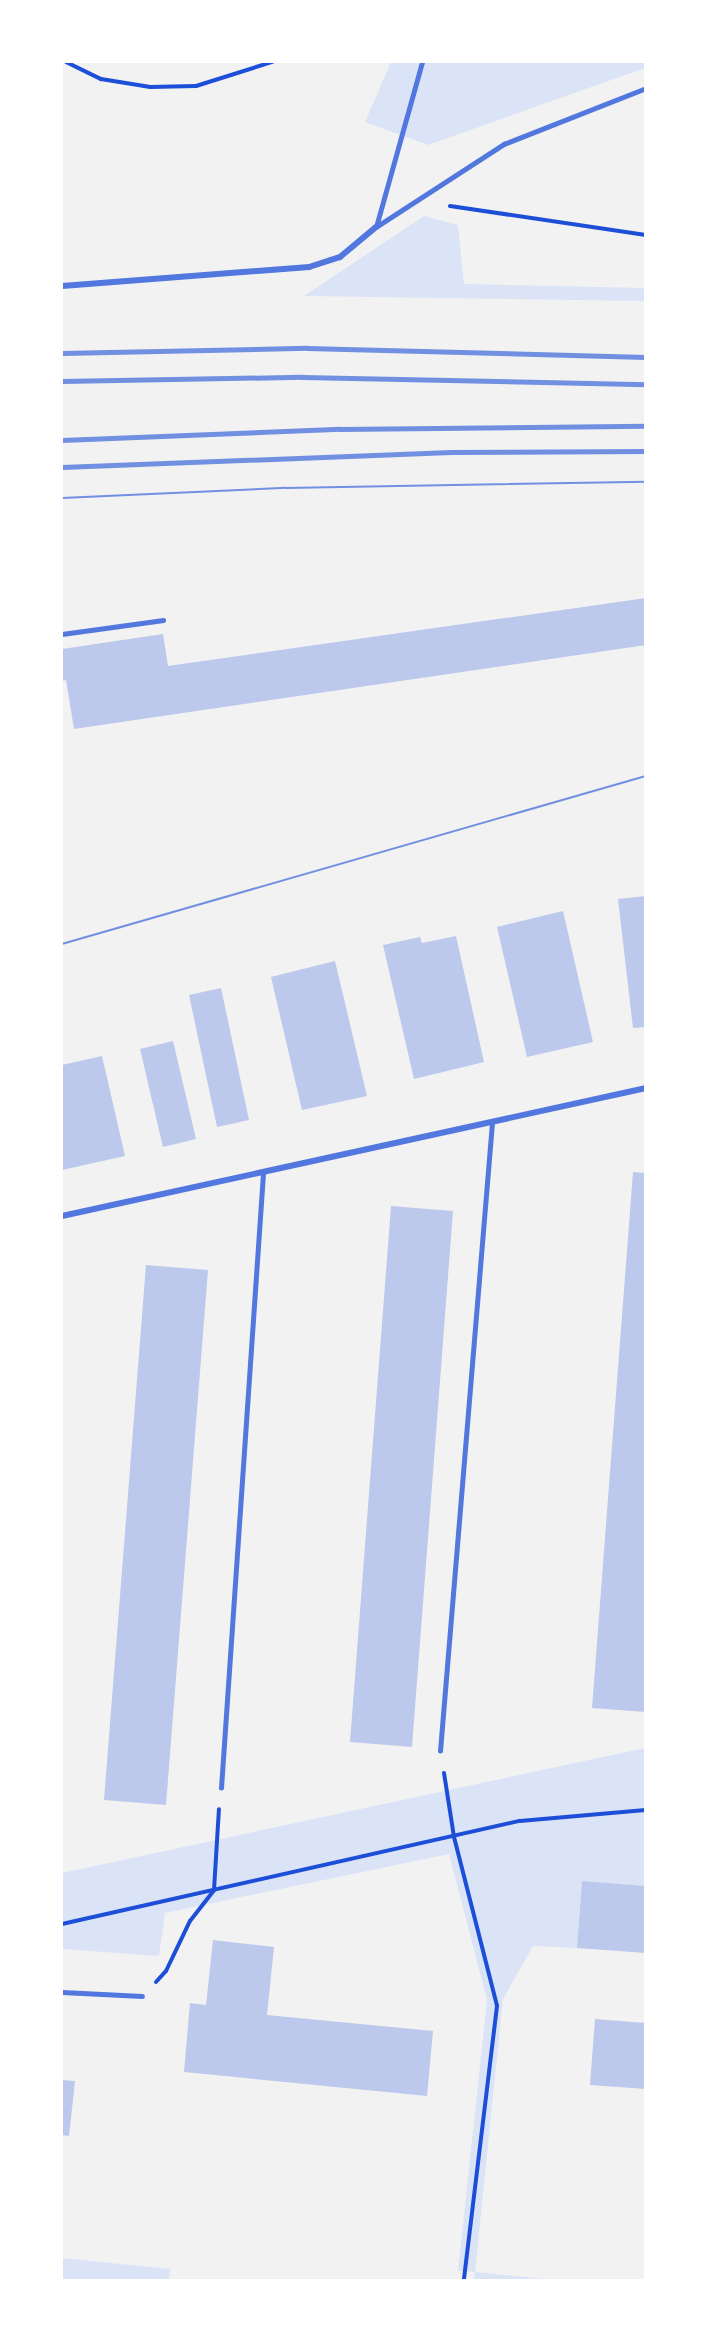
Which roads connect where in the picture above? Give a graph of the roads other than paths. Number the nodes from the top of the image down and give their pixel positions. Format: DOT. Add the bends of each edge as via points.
graph roads {
  1 [pos="422,62"];
  2 [pos="645,88"];
  3 [pos="376,227"];
  4 [pos="62,286"];
  5 [pos="163,620"];
  6 [pos="62,634"];
  7 [pos="645,1088"];
  8 [pos="492,1122"];
  9 [pos="263,1174"];
  10 [pos="62,1216"];
  11 [pos="440,1751"];
  12 [pos="221,1788"];
  13 [pos="62,1992"];
  14 [pos="141,1996"];
  1 -- 3 [label="lane"];
  2 -- 3 [label="lane" via="504,144"];
  3 -- 4 [label="street" via="340,257 309,267"];
  5 -- 6 [label="lane"];
  7 -- 8 [label="street"];
  8 -- 9 [label="street"];
  8 -- 11 [label="lane"];
  9 -- 10 [label="street"];
  9 -- 12 [label="lane"];
  13 -- 14 [label="lane"];
}
